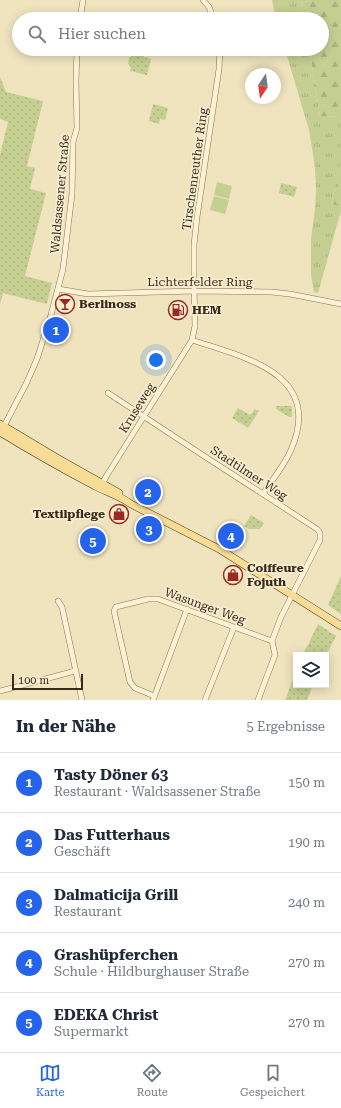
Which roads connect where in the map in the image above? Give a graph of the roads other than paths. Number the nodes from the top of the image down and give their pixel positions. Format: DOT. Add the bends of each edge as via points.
graph roads {
  1 [pos="83,0"];
  2 [pos="203,0"];
  3 [pos="81,12"];
  4 [pos="210,12"];
  5 [pos="77,56"];
  6 [pos="220,56"];
  7 [pos="58,290"];
  8 [pos="194,291"];
  9 [pos="341,304"];
  10 [pos="192,340"];
  11 [pos="108,393"];
  12 [pos="144,417"];
  13 [pos="1,427"];
  14 [pos="101,486"];
  15 [pos="263,494"];
  16 [pos="293,595"];
  17 [pos="58,601"];
  18 [pos="188,609"];
  19 [pos="341,626"];
  20 [pos="234,627"];
  21 [pos="272,641"];
  22 [pos="75,671"];
  23 [pos="0,691"];
  24 [pos="153,698"];
  25 [pos="82,700"];
  26 [pos="205,700"];
  27 [pos="258,700"];
  1 -- 3 [label="street"];
  2 -- 4 [label="street"];
  5 -- 7 [label="street, Waldsassener Straße" via="77,128 73,142 72,194 65,259"];
  6 -- 8 [label="street, Tirschenreuther Ring" via="197,217"];
  7 -- 8 [label="street, Lichterfelder Ring" via="88,294"];
  7 -- 13 [label="street, Waldsassener Straße" via="37,358"];
  8 -- 9 [label="street, Lichterfelder Ring" via="272,292"];
  8 -- 10 [label="street, Kruseweg" via="195,326"];
  10 -- 12 [label="street, Kruseweg"];
  10 -- 15 [label="street" via="263,366 286,382 294,396 298,413 296,434 289,453"];
  11 -- 12 [label="street, Stadtilmer Weg"];
  12 -- 14 [label="street, Kruseweg"];
  12 -- 15 [label="street, Stadtilmer Weg"];
  13 -- 14 [label="main road"];
  14 -- 16 [label="main road" via="221,550"];
  15 -- 16 [label="street, Stadtilmer Weg" via="320,533 320,540"];
  16 -- 19 [label="main road"];
  16 -- 21 [label="street"];
  17 -- 22 [label="street" via="62,607"];
  18 -- 20 [label="street, Wasunger Weg"];
  18 -- 24 [label="street"];
  18 -- 24 [label="street, Wasunger Weg" via="164,600 153,599 116,607 114,610 130,682 135,688"];
  20 -- 21 [label="street, Wasunger Weg"];
  20 -- 26 [label="street"];
  21 -- 27 [label="street" via="275,655"];
  22 -- 23 [label="street"];
  22 -- 25 [label="street"];
}
